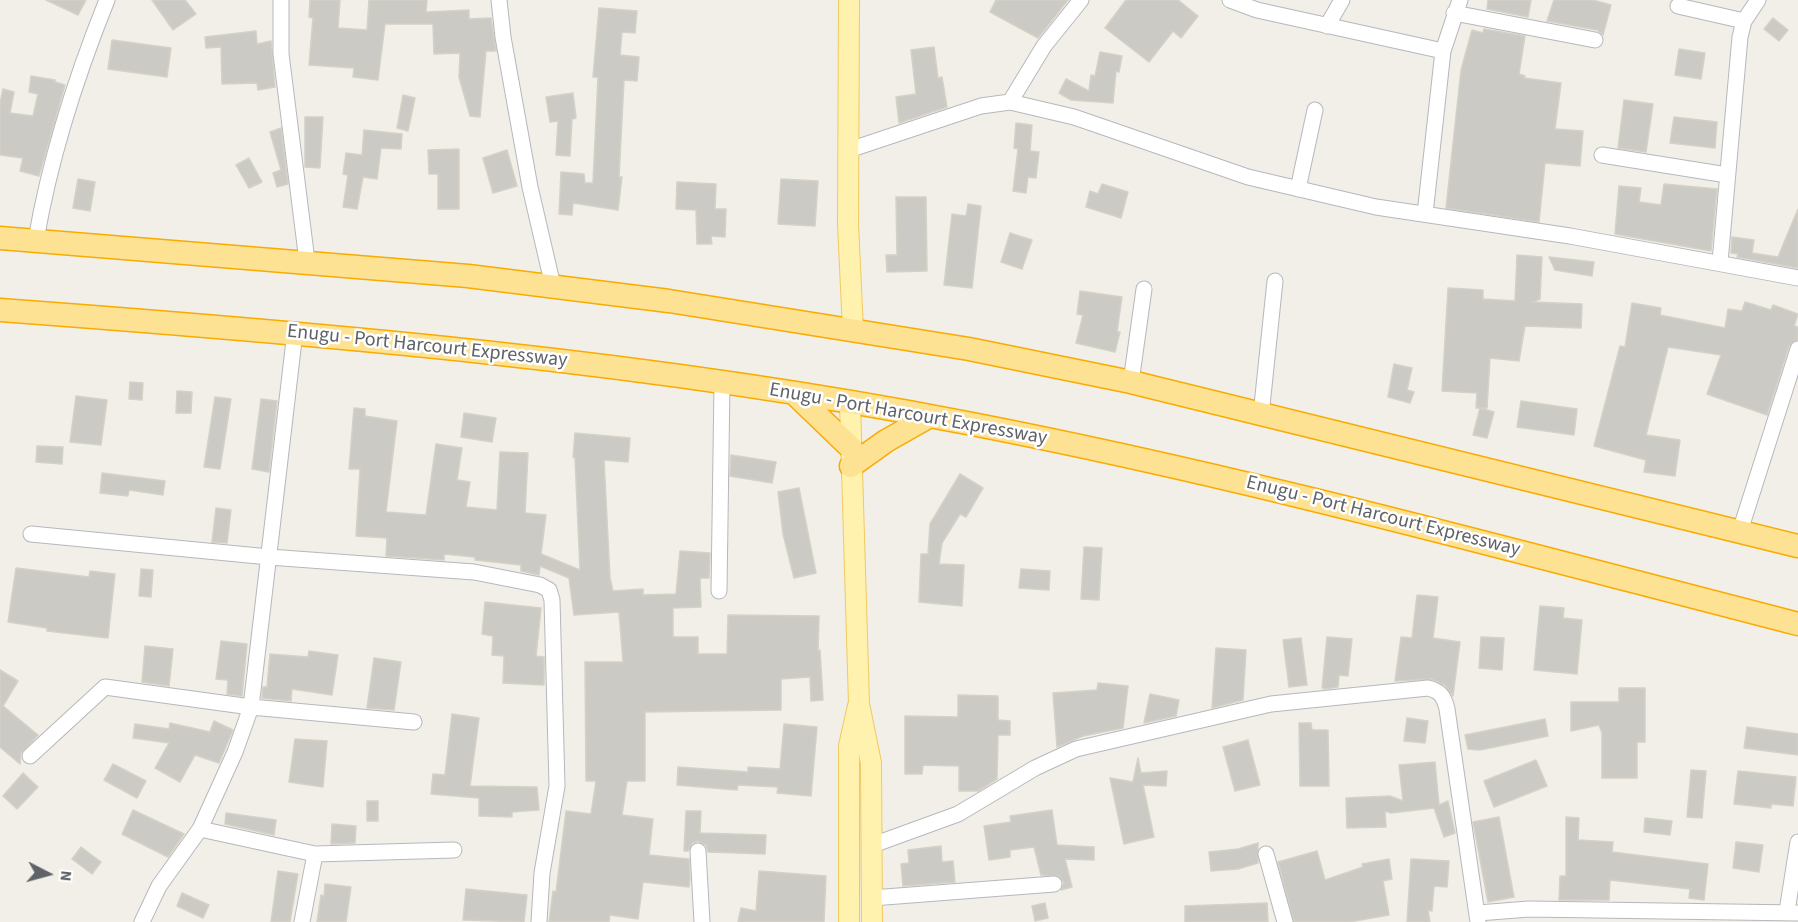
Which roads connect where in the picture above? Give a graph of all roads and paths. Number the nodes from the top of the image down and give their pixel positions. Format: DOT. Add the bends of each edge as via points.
graph roads {
  1 [pos="107,0"];
  2 [pos="281,0"];
  3 [pos="499,0"];
  4 [pos="849,0"];
  5 [pos="1081,0"];
  6 [pos="1230,0"];
  7 [pos="1341,0"];
  8 [pos="1757,0"];
  9 [pos="1678,6"];
  10 [pos="1457,7"];
  11 [pos="1744,21"];
  12 [pos="1327,26"];
  13 [pos="1595,40"];
  14 [pos="1443,51"];
  15 [pos="1010,102"];
  16 [pos="1315,110"];
  17 [pos="849,150"];
  18 [pos="1602,154"];
  19 [pos="1727,175"];
  20 [pos="1298,189"];
  21 [pos="1425,214"];
  22 [pos="0,238"];
  23 [pos="36,240"];
  24 [pos="307,261"];
  25 [pos="1720,262"];
  26 [pos="1798,278"];
  27 [pos="1275,281"];
  28 [pos="553,286"];
  29 [pos="1144,289"];
  30 [pos="0,310"];
  31 [pos="853,330"];
  32 [pos="295,332"];
  33 [pos="1798,349"];
  34 [pos="1131,382"];
  35 [pos="722,383"];
  36 [pos="795,393"];
  37 [pos="850,403"];
  38 [pos="1261,415"];
  39 [pos="930,416"];
  40 [pos="851,457"];
  41 [pos="1740,531"];
  42 [pos="31,534"];
  43 [pos="1798,546"];
  44 [pos="269,557"];
  45 [pos="719,591"];
  46 [pos="1798,624"];
  47 [pos="859,704"];
  48 [pos="251,707"];
  49 [pos="414,722"];
  50 [pos="30,756"];
  51 [pos="200,829"];
  52 [pos="1798,842"];
  53 [pos="870,846"];
  54 [pos="454,850"];
  55 [pos="698,851"];
  56 [pos="315,854"];
  57 [pos="1266,854"];
  58 [pos="1054,884"];
  59 [pos="872,898"];
  60 [pos="1792,912"];
  61 [pos="1628,916"];
  62 [pos="1709,917"];
  63 [pos="1478,918"];
  64 [pos="142,922"];
  65 [pos="302,922"];
  66 [pos="538,922"];
  67 [pos="702,922"];
  68 [pos="849,922"];
  69 [pos="872,922"];
  70 [pos="1285,922"];
  1 -- 23 [label="street" via="50,173"];
  2 -- 24 [label="street" via="281,54"];
  3 -- 28 [label="street" via="530,187"];
  4 -- 17 [label="main road"];
  5 -- 15 [label="street" via="1044,46"];
  6 -- 12 [label="street"];
  7 -- 12 [label="street"];
  8 -- 11 [label="street"];
  9 -- 11 [label="street"];
  10 -- 13 [label="street"];
  10 -- 14 [label="street"];
  11 -- 19 [label="street" via="1736,62"];
  12 -- 14 [label="street"];
  14 -- 21 [label="street"];
  15 -- 17 [label="street" via="981,106"];
  15 -- 20 [label="street" via="1074,117 1248,177"];
  16 -- 20 [label="street"];
  17 -- 31 [label="main road"];
  18 -- 19 [label="street"];
  19 -- 25 [label="street"];
  20 -- 21 [label="street"];
  21 -- 25 [label="street"];
  22 -- 23 [label="highway"];
  23 -- 24 [label="highway"];
  24 -- 28 [label="highway"];
  25 -- 26 [label="street"];
  27 -- 38 [label="street"];
  28 -- 31 [label="highway"];
  29 -- 34 [label="street"];
  30 -- 32 [label="highway, Enugu - Port Harcourt Expressway"];
  31 -- 34 [label="highway"];
  32 -- 35 [label="highway, Enugu - Port Harcourt Expressway" via="514,354"];
  32 -- 44 [label="street"];
  33 -- 41 [label="street"];
  34 -- 38 [label="highway"];
  35 -- 36 [label="highway, Enugu - Port Harcourt Expressway"];
  35 -- 45 [label="street"];
  36 -- 37 [label="highway, Enugu - Port Harcourt Expressway"];
  36 -- 40 [label="highway"];
  37 -- 39 [label="highway, Enugu - Port Harcourt Expressway"];
  37 -- 40 [label="main road"];
  38 -- 41 [label="highway"];
  39 -- 40 [label="highway"];
  39 -- 46 [label="highway, Enugu - Port Harcourt Expressway" via="1252,483"];
  40 -- 47 [label="main road"];
  41 -- 43 [label="highway"];
  42 -- 44 [label="street"];
  44 -- 48 [label="street"];
  44 -- 66 [label="street" via="474,572 549,590 557,786"];
  47 -- 53 [label="main road" via="871,763"];
  47 -- 68 [label="main road" via="849,746"];
  48 -- 49 [label="street"];
  48 -- 50 [label="street" via="105,687"];
  48 -- 51 [label="street"];
  51 -- 56 [label="street"];
  51 -- 64 [label="street" via="159,886"];
  52 -- 60 [label="street"];
  53 -- 59 [label="main road"];
  53 -- 63 [label="street" via="958,814 1035,768 1076,749 1271,704 1428,688 1444,697 1447,709"];
  54 -- 56 [label="street"];
  55 -- 67 [label="street"];
  56 -- 65 [label="street"];
  57 -- 70 [label="street"];
  58 -- 59 [label="street"];
  59 -- 69 [label="main road"];
  60 -- 62 [label="street"];
  61 -- 62 [label="street"];
  61 -- 63 [label="street" via="1529,909"];
}
